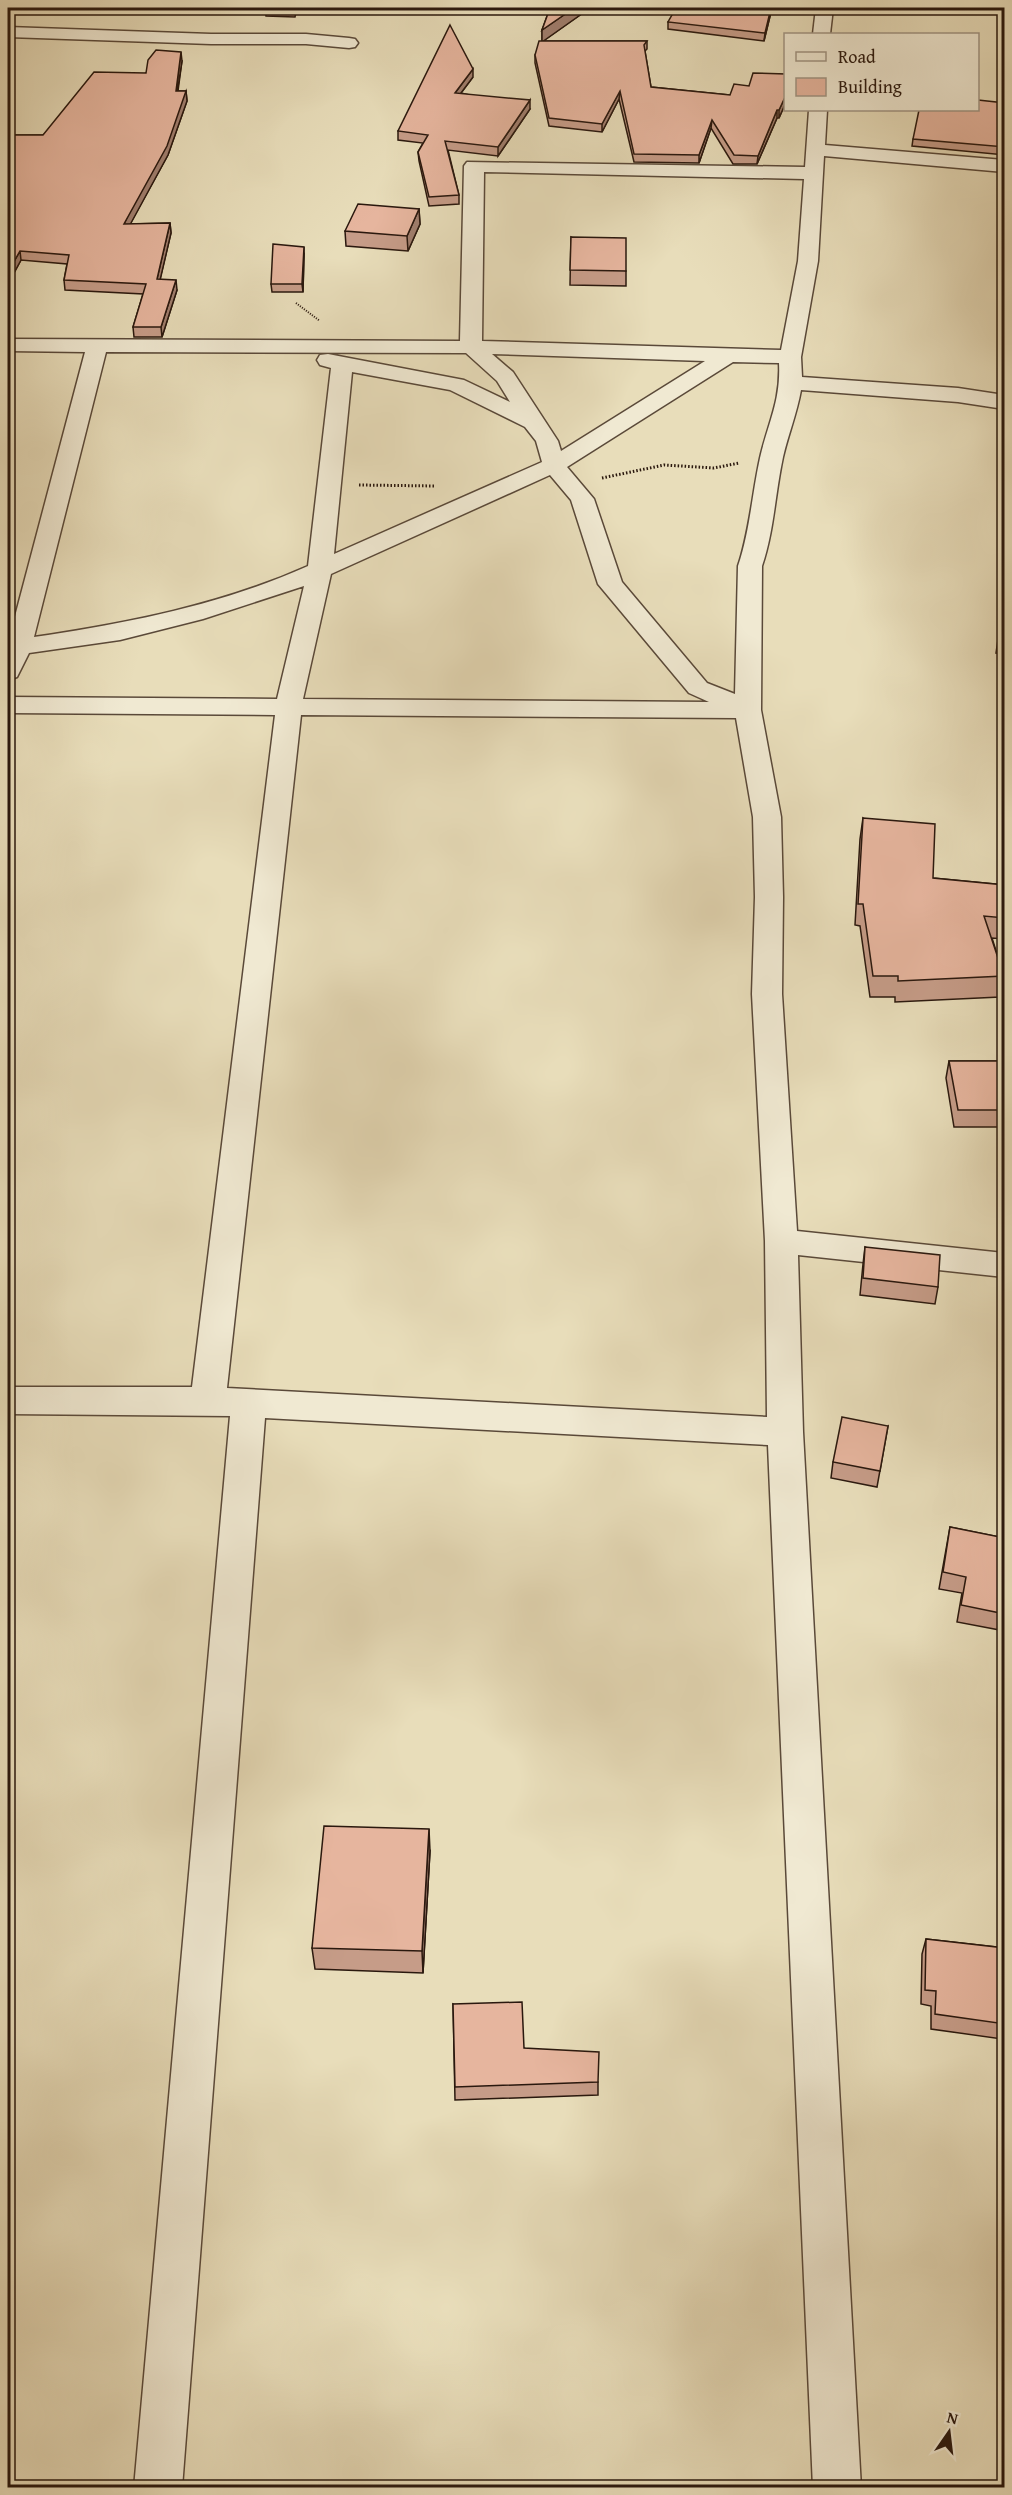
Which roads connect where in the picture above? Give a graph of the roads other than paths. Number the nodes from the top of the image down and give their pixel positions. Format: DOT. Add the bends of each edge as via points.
graph roads {
  1 [pos="824,8"];
  2 [pos="8,32"];
  3 [pos="822,33"];
  4 [pos="349,43"];
  5 [pos="818,111"];
  6 [pos="815,161"];
  7 [pos="1005,166"];
  8 [pos="8,345"];
  9 [pos="97,346"];
  10 [pos="293,347"];
  11 [pos="471,347"];
  12 [pos="729,355"];
  13 [pos="342,364"];
  14 [pos="791,370"];
  15 [pos="1005,402"];
  16 [pos="533,422"];
  17 [pos="554,465"];
  18 [pos="320,570"];
  19 [pos="19,647"];
  20 [pos="8,672"];
  21 [pos="8,705"];
  22 [pos="289,705"];
  23 [pos="748,710"];
  24 [pos="781,1241"];
  25 [pos="1005,1265"];
  26 [pos="8,1400"];
  27 [pos="228,1403"];
  28 [pos="785,1432"];
  29 [pos="158,2487"];
  30 [pos="837,2487"];
  1 -- 3 [label="street"];
  2 -- 4 [label="street"];
  5 -- 6 [label="street"];
  6 -- 7 [label="street"];
  6 -- 11 [label="street" via="474,165"];
  6 -- 14 [label="street" via="808,261"];
  8 -- 9 [label="street"];
  9 -- 10 [label="street"];
  9 -- 19 [label="street"];
  10 -- 11 [label="street"];
  10 -- 13 [label="street"];
  11 -- 12 [label="street"];
  11 -- 16 [label="street" via="505,377"];
  12 -- 14 [label="street"];
  12 -- 17 [label="street"];
  13 -- 16 [label="street" via="456,385"];
  13 -- 18 [label="street"];
  14 -- 15 [label="street"];
  14 -- 23 [label="street" via="786,412 772,456 750,566"];
  16 -- 17 [label="street" via="547,441"];
  17 -- 18 [label="street"];
  17 -- 23 [label="street" via="582,499 610,584 698,688"];
  18 -- 19 [label="street" via="203,612 120,632"];
  18 -- 22 [label="street"];
  19 -- 20 [label="street"];
  21 -- 22 [label="street"];
  22 -- 23 [label="street"];
  22 -- 27 [label="street"];
  23 -- 24 [label="street" via="767,817 767,994"];
  24 -- 25 [label="street"];
  24 -- 28 [label="street"];
  26 -- 27 [label="street"];
  27 -- 28 [label="street"];
  27 -- 29 [label="street"];
  28 -- 30 [label="street"];
}
